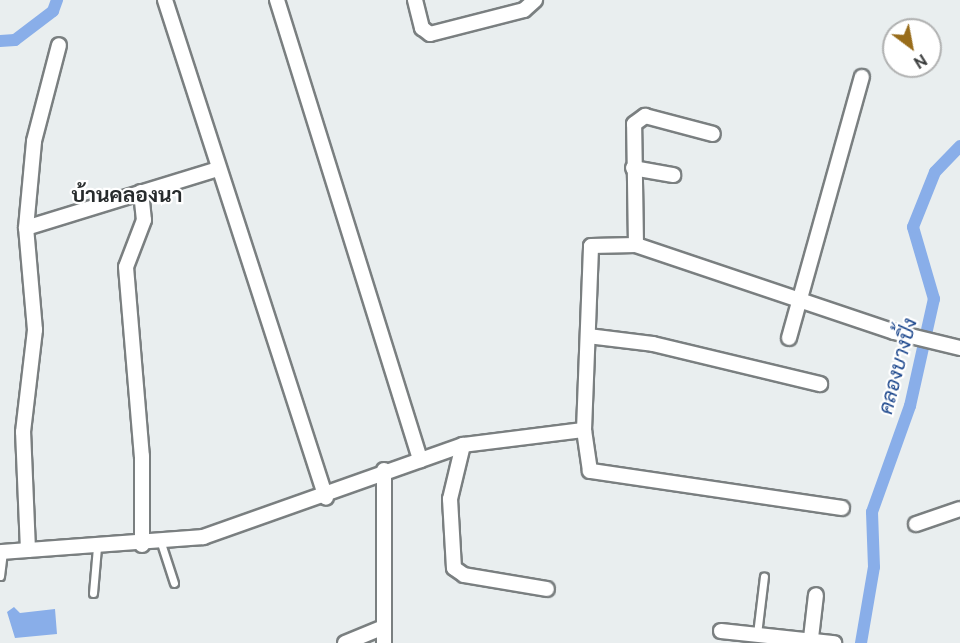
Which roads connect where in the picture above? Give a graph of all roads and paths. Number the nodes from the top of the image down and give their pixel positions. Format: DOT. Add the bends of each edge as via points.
graph roads {
  1 [pos="165,0"];
  2 [pos="277,0"];
  3 [pos="414,0"];
  4 [pos="535,0"];
  5 [pos="59,45"];
  6 [pos="862,77"];
  7 [pos="713,135"];
  8 [pos="633,168"];
  9 [pos="218,169"];
  10 [pos="673,175"];
  11 [pos="141,192"];
  12 [pos="26,228"];
  13 [pos="636,245"];
  14 [pos="799,300"];
  15 [pos="588,336"];
  16 [pos="789,338"];
  17 [pos="958,348"];
  18 [pos="820,384"];
  19 [pos="584,430"];
  20 [pos="463,445"];
  21 [pos="420,460"];
  22 [pos="384,470"];
  23 [pos="326,498"];
  24 [pos="842,508"];
  25 [pos="960,509"];
  26 [pos="916,524"];
  27 [pos="161,543"];
  28 [pos="142,545"];
  29 [pos="97,547"];
  30 [pos="28,550"];
  31 [pos="1,552"];
  32 [pos="0,576"];
  33 [pos="764,576"];
  34 [pos="174,583"];
  35 [pos="547,588"];
  36 [pos="93,593"];
  37 [pos="816,595"];
  38 [pos="384,627"];
  39 [pos="721,632"];
  40 [pos="757,634"];
  41 [pos="811,638"];
  42 [pos="345,643"];
  43 [pos="384,643"];
  44 [pos="834,643"];
  1 -- 9 [label="street"];
  2 -- 21 [label="street"];
  3 -- 4 [label="street" via="422,28 430,34 524,10"];
  5 -- 12 [label="street" via="34,141"];
  6 -- 14 [label="street"];
  7 -- 8 [label="street" via="645,116 632,131"];
  8 -- 10 [label="street"];
  8 -- 13 [label="street"];
  9 -- 11 [label="street"];
  9 -- 23 [label="street"];
  11 -- 12 [label="street"];
  11 -- 28 [label="street" via="144,220 126,267 142,456"];
  12 -- 30 [label="street" via="36,330 23,432"];
  13 -- 14 [label="street"];
  13 -- 15 [label="street" via="603,242 588,251"];
  14 -- 16 [label="street"];
  14 -- 17 [label="street" via="894,332"];
  15 -- 18 [label="street" via="652,344"];
  15 -- 19 [label="street"];
  19 -- 20 [label="street"];
  19 -- 24 [label="street" via="587,467 594,473 621,471"];
  20 -- 21 [label="street"];
  20 -- 35 [label="street" via="450,499 454,568 464,575"];
  21 -- 22 [label="street"];
  22 -- 23 [label="street"];
  22 -- 38 [label="street"];
  23 -- 27 [label="street" via="203,537"];
  25 -- 26 [label="street"];
  27 -- 28 [label="street"];
  27 -- 34 [label="lane"];
  28 -- 29 [label="street"];
  29 -- 30 [label="street"];
  29 -- 36 [label="lane"];
  30 -- 31 [label="street"];
  31 -- 32 [label="lane"];
  33 -- 40 [label="lane"];
  37 -- 41 [label="street"];
  38 -- 42 [label="street"];
  38 -- 43 [label="street"];
  39 -- 40 [label="street"];
  40 -- 41 [label="street"];
  41 -- 44 [label="street"];
}
